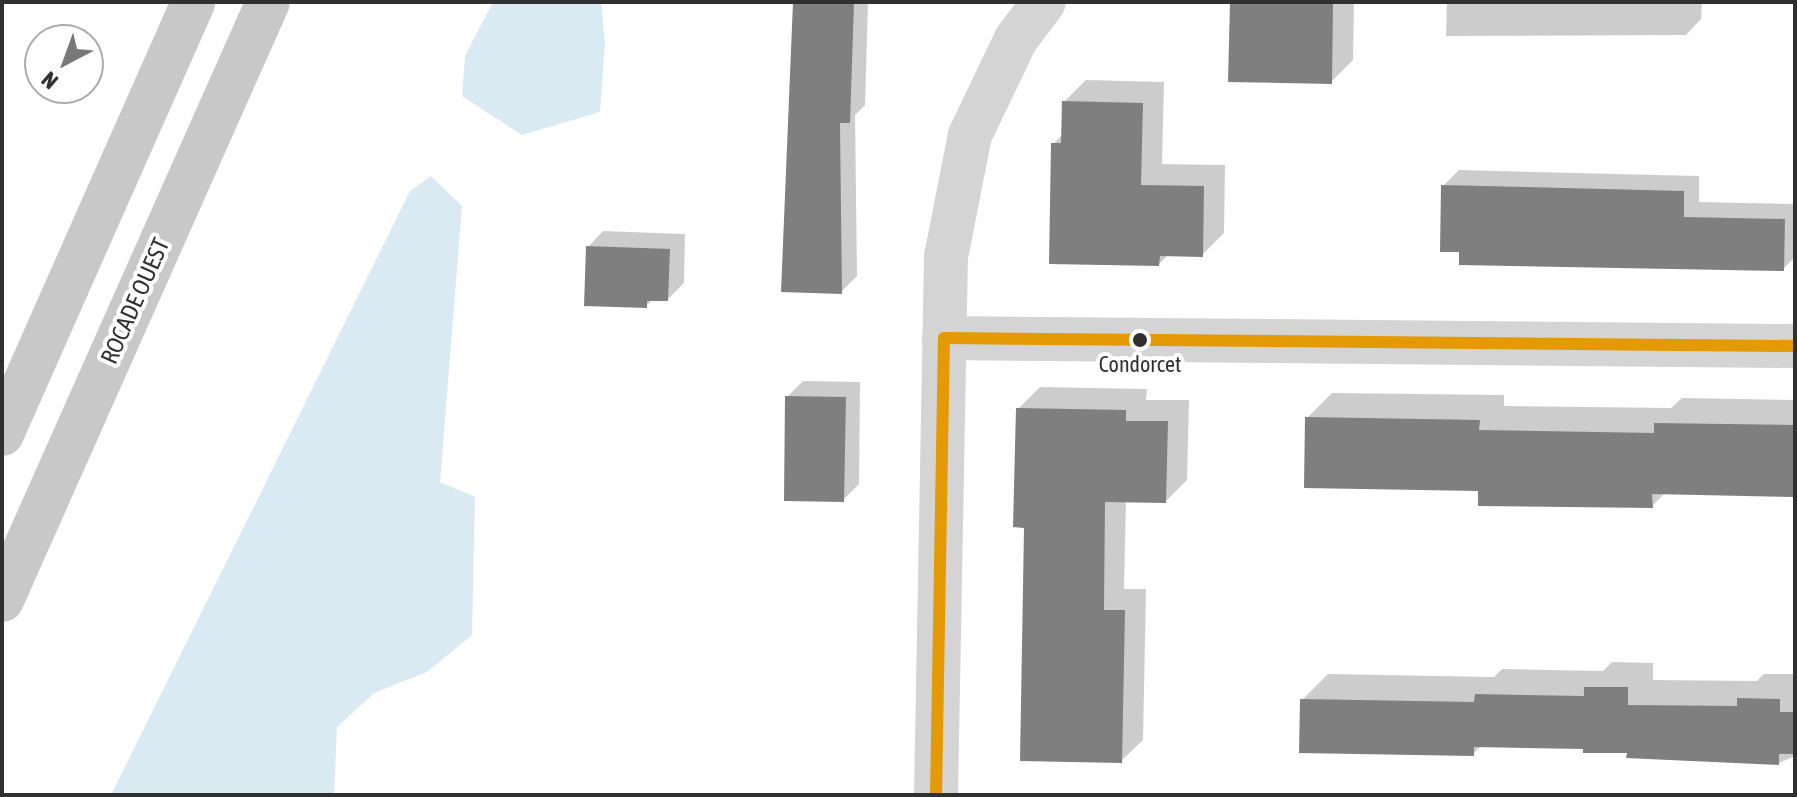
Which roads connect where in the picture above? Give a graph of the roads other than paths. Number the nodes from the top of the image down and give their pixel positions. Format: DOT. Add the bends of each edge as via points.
graph roads {
  1 [pos="193,2"];
  2 [pos="268,2"];
  3 [pos="1044,2"];
  4 [pos="944,338"];
  5 [pos="1795,346"];
  6 [pos="2,434"];
  7 [pos="2,600"];
  8 [pos="936,795"];
  1 -- 6 [label="main road"];
  2 -- 7 [label="main road, ROCADE OUEST"];
  3 -- 4 [label="street" via="1016,39 970,135 946,257"];
  4 -- 5 [label="street"];
  4 -- 8 [label="street"];
}
